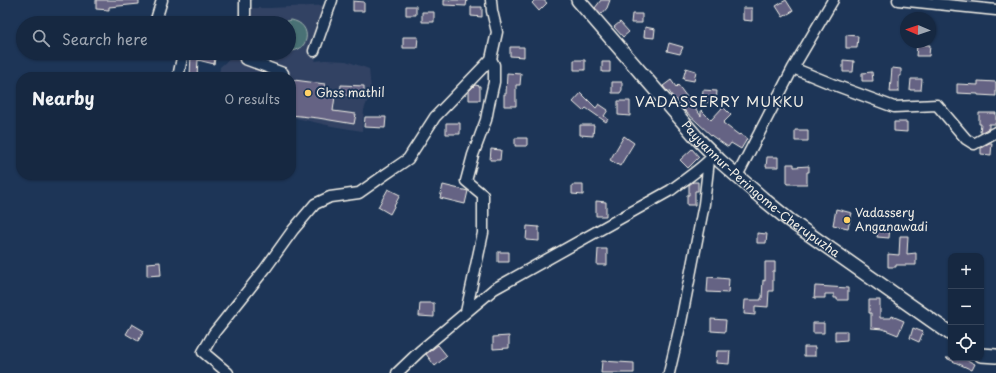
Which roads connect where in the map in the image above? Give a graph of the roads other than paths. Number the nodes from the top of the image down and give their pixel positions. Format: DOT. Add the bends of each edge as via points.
graph roads {
  1 [pos="162,0"];
  2 [pos="245,0"];
  3 [pos="332,0"];
  4 [pos="491,0"];
  5 [pos="833,0"];
  6 [pos="898,0"];
  7 [pos="583,2"];
  8 [pos="996,10"];
  9 [pos="157,16"];
  10 [pos="245,16"];
  11 [pos="314,51"];
  12 [pos="491,59"];
  13 [pos="182,60"];
  14 [pos="248,60"];
  15 [pos="793,68"];
  16 [pos="179,72"];
  17 [pos="280,72"];
  18 [pos="996,132"];
  19 [pos="711,158"];
  20 [pos="737,176"];
  21 [pos="466,312"];
  22 [pos="948,332"];
  23 [pos="984,355"];
  24 [pos="996,356"];
  25 [pos="228,373"];
  26 [pos="397,373"];
  27 [pos="669,373"];
  1 -- 9 [label="street"];
  2 -- 10 [label="street"];
  3 -- 11 [label="street"];
  4 -- 12 [label="street" via="497,32"];
  5 -- 15 [label="street"];
  6 -- 8 [label="street"];
  7 -- 19 [label="main road, Payyannur-Peringome-Cherupuzha" via="698,139"];
  12 -- 21 [label="street" via="494,65 494,82 486,120 472,155 466,181 483,195 484,222"];
  12 -- 25 [label="street" via="435,117 408,159 359,193 330,197 315,204 293,230 214,333 203,352"];
  13 -- 16 [label="street"];
  14 -- 17 [label="street"];
  15 -- 18 [label="street" via="894,107 937,105 966,139 974,144"];
  15 -- 20 [label="street"];
  19 -- 20 [label="main road, Payyannur-Peringome-Cherupuzha"];
  19 -- 21 [label="street" via="670,190 494,289"];
  19 -- 27 [label="street"];
  20 -- 22 [label="main road, Payyannur-Peringome-Cherupuzha" via="789,220"];
  21 -- 26 [label="street"];
  23 -- 24 [label="main road"];
}
